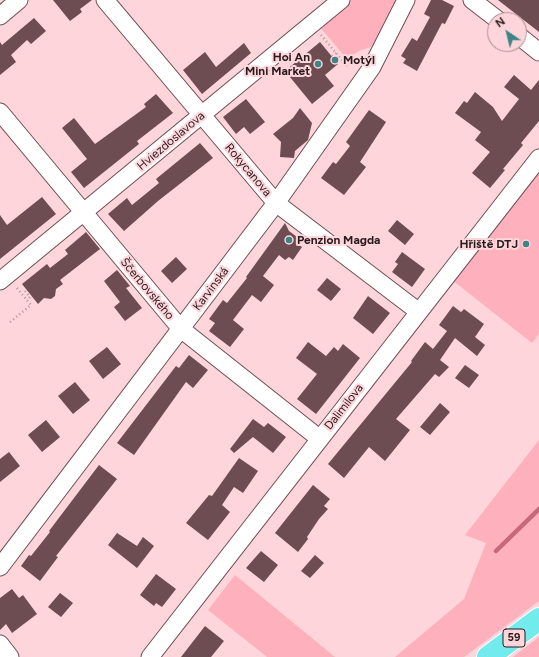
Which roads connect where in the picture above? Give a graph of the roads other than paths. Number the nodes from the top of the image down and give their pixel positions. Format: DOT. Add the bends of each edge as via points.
graph roads {
  1 [pos="19,0"];
  2 [pos="105,0"];
  3 [pos="341,0"];
  4 [pos="406,0"];
  5 [pos="472,0"];
  6 [pos="488,12"];
  7 [pos="0,16"];
  8 [pos="527,42"];
  9 [pos="539,52"];
  10 [pos="0,112"];
  11 [pos="202,115"];
  12 [pos="539,158"];
  13 [pos="276,203"];
  14 [pos="83,214"];
  15 [pos="3,278"];
  16 [pos="419,312"];
  17 [pos="181,329"];
  18 [pos="320,439"];
  19 [pos="0,567"];
  20 [pos="539,619"];
  21 [pos="0,644"];
  22 [pos="10,657"];
  23 [pos="150,657"];
  24 [pos="488,657"];
  1 -- 7 [label="street"];
  2 -- 11 [label="street, Rokycanova"];
  3 -- 11 [label="street, Hviezdoslavova"];
  4 -- 13 [label="street, Karvinská" via="372,67"];
  5 -- 6 [label="street"];
  8 -- 9 [label="street"];
  10 -- 14 [label="street, Ščerbovského"];
  11 -- 13 [label="street, Rokycanova"];
  11 -- 14 [label="street, Hviezdoslavova"];
  12 -- 16 [label="street, Dalimilova"];
  13 -- 16 [label="street, Rokycanova"];
  13 -- 17 [label="street, Karvinská"];
  14 -- 15 [label="street, Hviezdoslavova"];
  14 -- 17 [label="street, Ščerbovského"];
  16 -- 18 [label="street, Dalimilova"];
  17 -- 18 [label="street, Ščerbovského"];
  17 -- 19 [label="street, Karvinská"];
  18 -- 23 [label="street, Dalimilova"];
  20 -- 24 [label="main road, 59"];
  21 -- 22 [label="street"];
}
